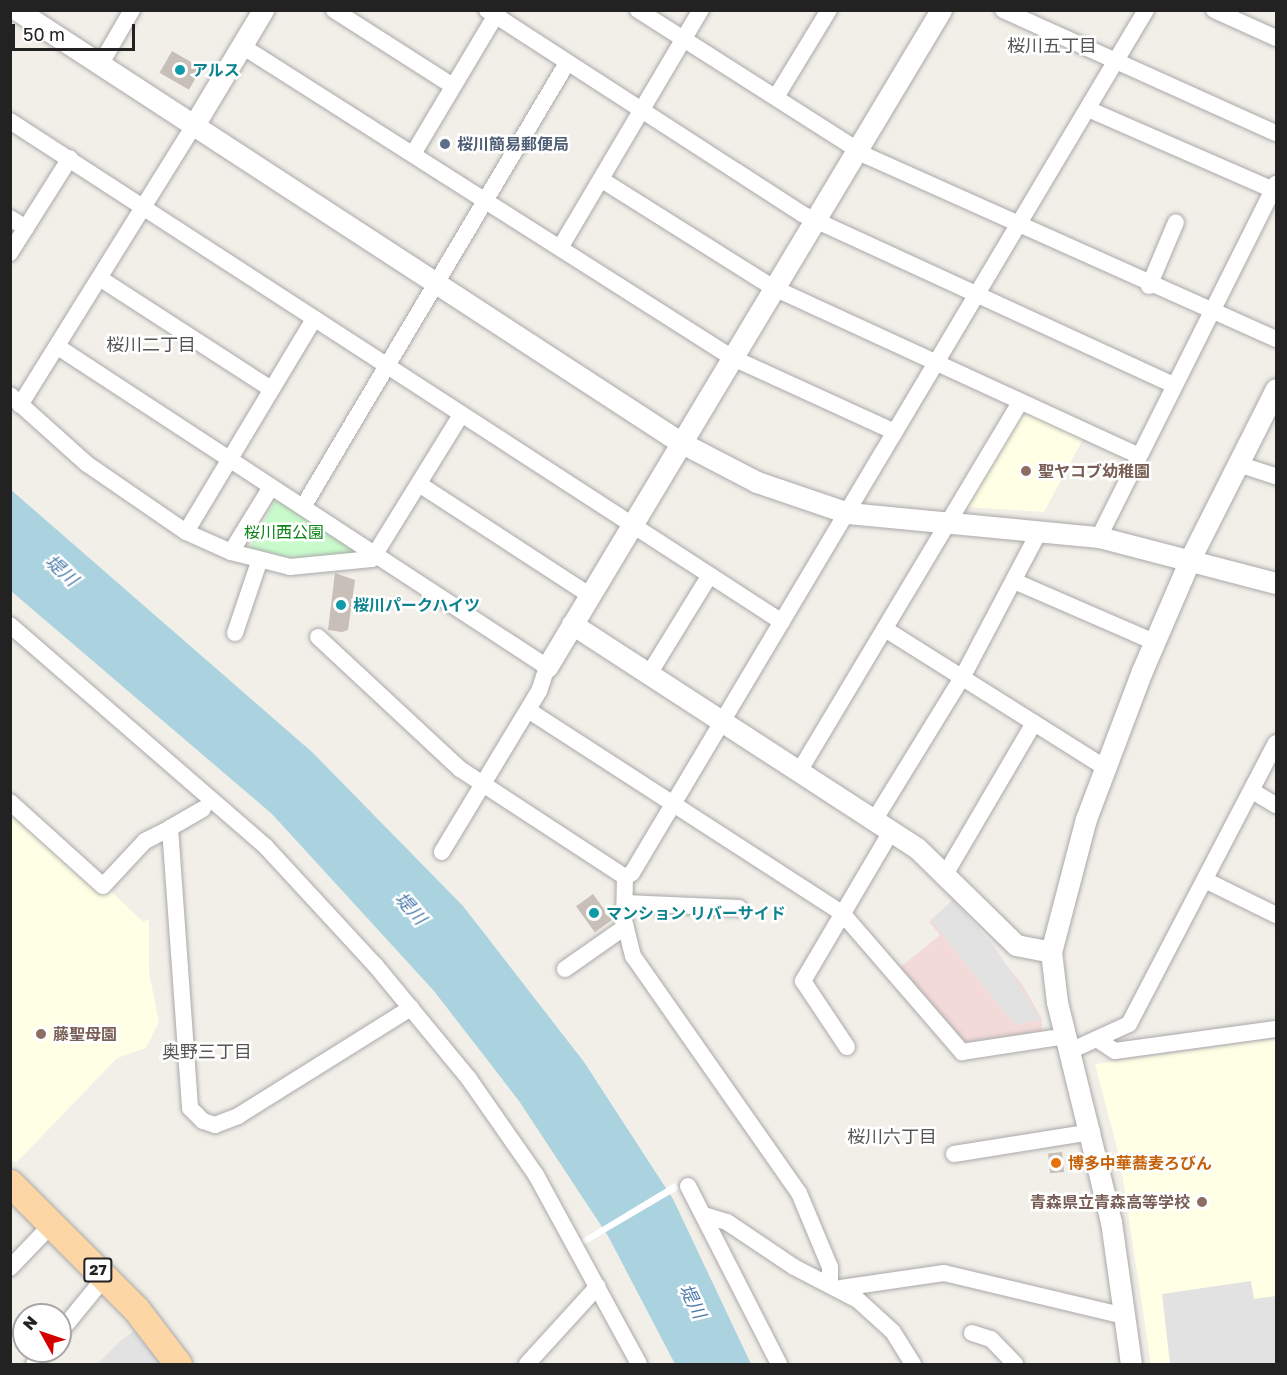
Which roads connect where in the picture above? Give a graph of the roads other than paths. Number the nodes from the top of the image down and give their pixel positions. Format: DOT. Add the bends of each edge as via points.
graph roads {
  1 [pos="17,10"];
  2 [pos="132,10"];
  3 [pos="263,10"];
  4 [pos="334,10"];
  5 [pos="638,10"];
  6 [pos="701,10"];
  7 [pos="829,10"];
  8 [pos="941,10"];
  9 [pos="1003,10"];
  10 [pos="1146,10"];
  11 [pos="1214,10"];
  12 [pos="494,12"];
  13 [pos="1276,38"];
  14 [pos="684,39"];
  15 [pos="242,46"];
  16 [pos="1116,61"];
  17 [pos="567,63"];
  18 [pos="100,65"];
  19 [pos="453,86"];
  20 [pos="777,97"];
  21 [pos="1088,109"];
  22 [pos="642,111"];
  23 [pos="10,121"];
  24 [pos="194,125"];
  25 [pos="1276,133"];
  26 [pos="856,149"];
  27 [pos="413,154"];
  28 [pos="70,158"];
  29 [pos="602,180"];
  30 [pos="1275,187"];
  31 [pos="484,200"];
  32 [pos="144,207"];
  33 [pos="10,218"];
  34 [pos="813,220"];
  35 [pos="1176,222"];
  36 [pos="1018,225"];
  37 [pos="26,228"];
  38 [pos="560,248"];
  39 [pos="10,253"];
  40 [pos="101,279"];
  41 [pos="436,282"];
  42 [pos="1149,286"];
  43 [pos="772,287"];
  44 [pos="976,295"];
  45 [pos="1211,314"];
  46 [pos="314,320"];
  47 [pos="1276,339"];
  48 [pos="58,347"];
  49 [pos="731,357"];
  50 [pos="936,362"];
  51 [pos="386,366"];
  52 [pos="1174,385"];
  53 [pos="272,389"];
  54 [pos="1276,389"];
  55 [pos="15,400"];
  56 [pos="1020,402"];
  57 [pos="461,415"];
  58 [pos="895,432"];
  59 [pos="680,442"];
  60 [pos="1138,455"];
  61 [pos="230,460"];
  62 [pos="1238,464"];
  63 [pos="1276,476"];
  64 [pos="419,484"];
  65 [pos="272,487"];
  66 [pos="303,507"];
  67 [pos="848,513"];
  68 [pos="630,525"];
  69 [pos="947,525"];
  70 [pos="186,531"];
  71 [pos="1039,532"];
  72 [pos="1099,537"];
  73 [pos="231,552"];
  74 [pos="376,556"];
  75 [pos="1191,557"];
  76 [pos="259,562"];
  77 [pos="710,575"];
  78 [pos="1014,581"];
  79 [pos="1276,583"];
  80 [pos="589,595"];
  81 [pos="782,622"];
  82 [pos="572,624"];
  83 [pos="10,625"];
  84 [pos="885,629"];
  85 [pos="235,633"];
  86 [pos="318,637"];
  87 [pos="1154,642"];
  88 [pos="547,667"];
  89 [pos="649,674"];
  90 [pos="963,676"];
  91 [pos="528,710"];
  92 [pos="723,721"];
  93 [pos="1034,723"];
  94 [pos="1276,743"];
  95 [pos="1104,766"];
  96 [pos="800,770"];
  97 [pos="482,784"];
  98 [pos="1254,792"];
  99 [pos="10,802"];
  100 [pos="675,803"];
  101 [pos="1276,805"];
  102 [pos="203,809"];
  103 [pos="883,824"];
  104 [pos="170,828"];
  105 [pos="442,852"];
  106 [pos="946,873"];
  107 [pos="625,877"];
  108 [pos="1206,881"];
  109 [pos="625,903"];
  110 [pos="739,908"];
  111 [pos="843,913"];
  112 [pos="1276,915"];
  113 [pos="625,927"];
  114 [pos="1051,952"];
  115 [pos="565,969"];
  116 [pos="411,1008"];
  117 [pos="1276,1029"];
  118 [pos="1100,1041"];
  119 [pos="1068,1044"];
  120 [pos="847,1047"];
  121 [pos="1092,1132"];
  122 [pos="954,1154"];
  123 [pos="10,1183"];
  124 [pos="688,1186"];
  125 [pos="707,1216"];
  126 [pos="52,1224"];
  127 [pos="10,1269"];
  128 [pos="105,1277"];
  129 [pos="598,1286"];
  130 [pos="835,1286"];
  131 [pos="1124,1316"];
  132 [pos="72,1317"];
  133 [pos="972,1333"];
  134 [pos="178,1365"];
  135 [pos="526,1365"];
  136 [pos="639,1365"];
  137 [pos="780,1365"];
  138 [pos="913,1365"];
  139 [pos="1015,1365"];
  140 [pos="1131,1365"];
  1 -- 18 [label="street"];
  2 -- 18 [label="street"];
  3 -- 15 [label="street"];
  4 -- 19 [label="street"];
  5 -- 14 [label="street"];
  6 -- 14 [label="street"];
  7 -- 20 [label="street"];
  8 -- 26 [label="street"];
  9 -- 16 [label="street"];
  10 -- 16 [label="street"];
  11 -- 13 [label="street"];
  12 -- 17 [label="street"];
  12 -- 19 [label="street"];
  14 -- 20 [label="street"];
  14 -- 22 [label="street"];
  15 -- 24 [label="street"];
  15 -- 27 [label="street"];
  16 -- 21 [label="street"];
  16 -- 25 [label="street"];
  17 -- 22 [label="street"];
  17 -- 31 [label="street"];
  18 -- 24 [label="street"];
  19 -- 27 [label="street"];
  20 -- 26 [label="street"];
  21 -- 30 [label="street"];
  21 -- 36 [label="street"];
  22 -- 29 [label="street"];
  22 -- 34 [label="street"];
  23 -- 28 [label="street"];
  24 -- 32 [label="street"];
  24 -- 41 [label="street"];
  26 -- 34 [label="street"];
  26 -- 36 [label="street"];
  27 -- 31 [label="street"];
  28 -- 32 [label="street"];
  28 -- 37 [label="street"];
  29 -- 38 [label="street"];
  29 -- 43 [label="street"];
  30 -- 45 [label="street"];
  31 -- 38 [label="street"];
  31 -- 41 [label="street"];
  32 -- 40 [label="street"];
  32 -- 46 [label="street"];
  33 -- 37 [label="street"];
  34 -- 43 [label="street"];
  34 -- 44 [label="street"];
  35 -- 42 [label="street"];
  36 -- 42 [label="street"];
  36 -- 44 [label="street"];
  37 -- 39 [label="street"];
  38 -- 49 [label="street"];
  40 -- 48 [label="street"];
  40 -- 53 [label="street"];
  41 -- 51 [label="street"];
  41 -- 59 [label="street"];
  42 -- 45 [label="street"];
  43 -- 49 [label="street"];
  43 -- 50 [label="street"];
  44 -- 50 [label="street"];
  44 -- 52 [label="street"];
  45 -- 47 [label="street"];
  45 -- 52 [label="street"];
  46 -- 51 [label="street"];
  46 -- 53 [label="street"];
  48 -- 55 [label="street"];
  48 -- 61 [label="street"];
  49 -- 58 [label="street"];
  49 -- 59 [label="street"];
  50 -- 56 [label="street"];
  50 -- 58 [label="street"];
  51 -- 57 [label="street"];
  51 -- 66 [label="street"];
  52 -- 60 [label="street"];
  53 -- 61 [label="street"];
  54 -- 62 [label="street"];
  55 -- 70 [label="street" via="87,464"];
  56 -- 60 [label="street"];
  56 -- 69 [label="street"];
  57 -- 64 [label="street"];
  57 -- 68 [label="street"];
  58 -- 67 [label="street"];
  59 -- 67 [label="street" via="757,482"];
  59 -- 68 [label="street"];
  60 -- 72 [label="street"];
  61 -- 65 [label="street"];
  61 -- 70 [label="street"];
  62 -- 63 [label="street"];
  62 -- 75 [label="street"];
  64 -- 74 [label="street"];
  64 -- 80 [label="street"];
  65 -- 66 [label="street"];
  65 -- 73 [label="street"];
  66 -- 74 [label="street"];
  67 -- 69 [label="street"];
  67 -- 81 [label="street"];
  68 -- 77 [label="street"];
  68 -- 80 [label="street"];
  69 -- 71 [label="street"];
  69 -- 84 [label="street"];
  70 -- 73 [label="street"];
  71 -- 72 [label="street"];
  71 -- 78 [label="street"];
  72 -- 75 [label="street"];
  73 -- 76 [label="street"];
  74 -- 76 [label="street" via="343,566"];
  74 -- 88 [label="street"];
  75 -- 79 [label="street"];
  75 -- 87 [label="street"];
  76 -- 85 [label="street"];
  77 -- 81 [label="street"];
  77 -- 89 [label="street"];
  78 -- 87 [label="street"];
  78 -- 90 [label="street"];
  80 -- 82 [label="street"];
  81 -- 92 [label="street"];
  82 -- 88 [label="street"];
  82 -- 89 [label="street"];
  83 -- 116 [label="street" via="266,848"];
  84 -- 90 [label="street"];
  84 -- 96 [label="street"];
  86 -- 97 [label="street"];
  87 -- 95 [label="street"];
  88 -- 91 [label="street"];
  89 -- 92 [label="street"];
  90 -- 93 [label="street"];
  90 -- 103 [label="street"];
  91 -- 97 [label="street"];
  91 -- 100 [label="street"];
  92 -- 96 [label="street"];
  92 -- 100 [label="street"];
  93 -- 95 [label="street"];
  93 -- 106 [label="street"];
  94 -- 98 [label="street"];
  95 -- 114 [label="street"];
  96 -- 103 [label="street"];
  97 -- 105 [label="street"];
  97 -- 107 [label="street"];
  98 -- 101 [label="street"];
  98 -- 108 [label="street"];
  99 -- 104 [label="street" via="103,886 145,841"];
  100 -- 107 [label="street"];
  100 -- 111 [label="street"];
  102 -- 104 [label="street"];
  103 -- 106 [label="street"];
  103 -- 111 [label="street"];
  104 -- 116 [label="street" via="195,1116 214,1125 238,1116"];
  106 -- 114 [label="street" via="1016,945"];
  107 -- 109 [label="street"];
  108 -- 112 [label="street"];
  108 -- 118 [label="street" via="1129,1024"];
  109 -- 110 [label="street"];
  109 -- 113 [label="street"];
  111 -- 119 [label="street" via="962,1052"];
  111 -- 120 [label="street" via="802,986"];
  113 -- 115 [label="street"];
  113 -- 130 [label="street" via="633,956 808,1207"];
  114 -- 119 [label="street"];
  116 -- 129 [label="street" via="536,1175"];
  117 -- 118 [label="street" via="1115,1051"];
  118 -- 119 [label="street"];
  119 -- 121 [label="street"];
  121 -- 122 [label="street"];
  121 -- 131 [label="street"];
  123 -- 126 [label="main road, 27"];
  124 -- 125 [label="street"];
  125 -- 130 [label="street" via="727,1222"];
  125 -- 137 [label="street"];
  126 -- 127 [label="street"];
  126 -- 128 [label="main road, 27"];
  128 -- 132 [label="street"];
  128 -- 134 [label="main road, 27"];
  129 -- 135 [label="street"];
  129 -- 136 [label="street"];
  130 -- 131 [label="street" via="945,1273"];
  130 -- 138 [label="street" via="893,1332"];
  131 -- 140 [label="street"];
  133 -- 139 [label="street" via="992,1340"];
}
